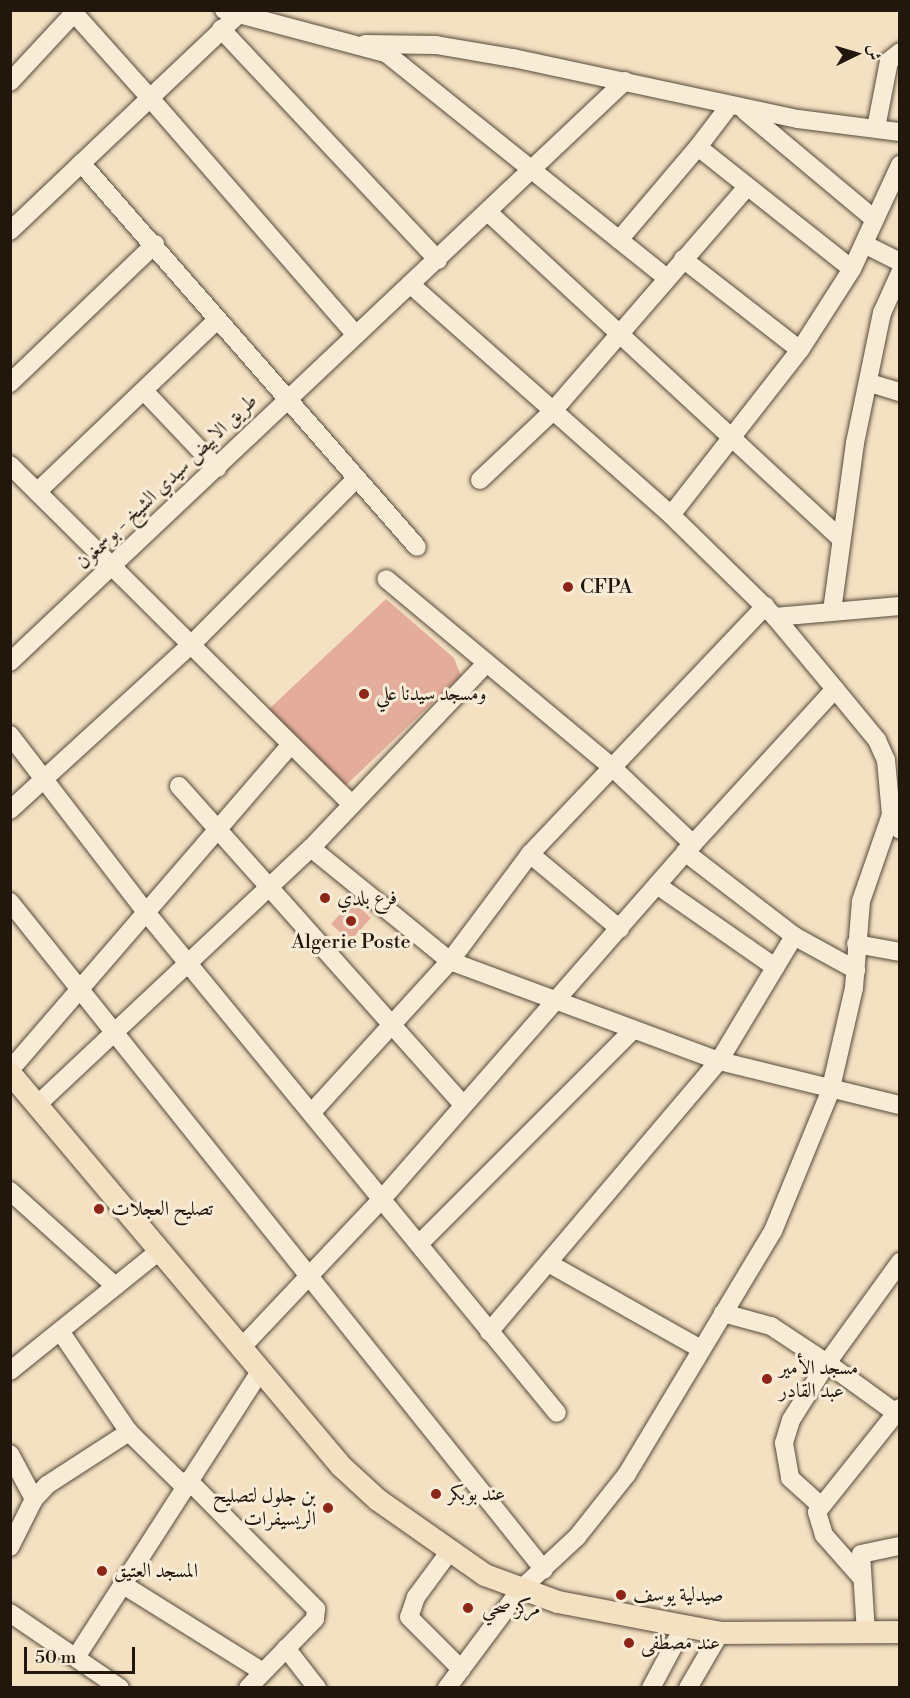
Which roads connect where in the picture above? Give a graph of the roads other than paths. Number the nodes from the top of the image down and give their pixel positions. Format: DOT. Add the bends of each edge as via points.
graph roads {
  1 [pos="76,12"];
  2 [pos="236,12"];
  3 [pos="221,29"];
  4 [pos="365,44"];
  5 [pos="900,52"];
  6 [pos="625,81"];
  7 [pos="10,82"];
  8 [pos="150,98"];
  9 [pos="736,107"];
  10 [pos="876,128"];
  11 [pos="900,132"];
  12 [pos="698,147"];
  13 [pos="81,163"];
  14 [pos="900,165"];
  15 [pos="535,171"];
  16 [pos="745,189"];
  17 [pos="489,213"];
  18 [pos="874,219"];
  19 [pos="10,231"];
  20 [pos="619,240"];
  21 [pos="155,244"];
  22 [pos="864,244"];
  23 [pos="683,259"];
  24 [pos="438,260"];
  25 [pos="900,262"];
  26 [pos="852,269"];
  27 [pos="900,273"];
  28 [pos="666,277"];
  29 [pos="410,284"];
  30 [pos="218,319"];
  31 [pos="619,329"];
  32 [pos="356,335"];
  33 [pos="800,350"];
  34 [pos="10,383"];
  35 [pos="870,383"];
  36 [pos="145,392"];
  37 [pos="900,392"];
  38 [pos="286,398"];
  39 [pos="552,412"];
  40 [pos="735,439"];
  41 [pos="11,466"];
  42 [pos="217,468"];
  43 [pos="356,479"];
  44 [pos="480,480"];
  45 [pos="37,492"];
  46 [pos="671,515"];
  47 [pos="841,539"];
  48 [pos="417,547"];
  49 [pos="112,569"];
  50 [pos="386,579"];
  51 [pos="900,606"];
  52 [pos="770,611"];
  53 [pos="832,611"];
  54 [pos="190,645"];
  55 [pos="10,662"];
  56 [pos="484,666"];
  57 [pos="835,689"];
  58 [pos="10,735"];
  59 [pos="291,744"];
  60 [pos="893,762"];
  61 [pos="613,768"];
  62 [pos="44,779"];
  63 [pos="179,786"];
  64 [pos="352,805"];
  65 [pos="10,810"];
  66 [pos="895,822"];
  67 [pos="220,829"];
  68 [pos="311,848"];
  69 [pos="689,848"];
  70 [pos="530,855"];
  71 [pos="269,882"];
  72 [pos="657,885"];
  73 [pos="10,902"];
  74 [pos="145,911"];
  75 [pos="620,929"];
  76 [pos="794,936"];
  77 [pos="856,944"];
  78 [pos="900,952"];
  79 [pos="450,961"];
  80 [pos="187,962"];
  81 [pos="776,967"];
  82 [pos="856,970"];
  83 [pos="84,988"];
  84 [pos="554,1003"];
  85 [pos="392,1022"];
  86 [pos="116,1028"];
  87 [pos="631,1032"];
  88 [pos="718,1061"];
  89 [pos="10,1072"];
  90 [pos="830,1092"];
  91 [pos="37,1105"];
  92 [pos="463,1105"];
  93 [pos="900,1105"];
  94 [pos="313,1111"];
  95 [pos="10,1191"];
  96 [pos="381,1200"];
  97 [pos="419,1244"];
  98 [pos="159,1251"];
  99 [pos="900,1262"];
  100 [pos="550,1263"];
  101 [pos="308,1279"];
  102 [pos="114,1285"];
  103 [pos="723,1313"];
  104 [pos="60,1331"];
  105 [pos="489,1332"];
  106 [pos="240,1349"];
  107 [pos="701,1349"];
  108 [pos="827,1363"];
  109 [pos="10,1371"];
  110 [pos="260,1372"];
  111 [pos="557,1413"];
  112 [pos="895,1421"];
  113 [pos="129,1432"];
  114 [pos="10,1454"];
  115 [pos="186,1483"];
  116 [pos="34,1499"];
  117 [pos="820,1505"];
  118 [pos="900,1545"];
  119 [pos="10,1547"];
  120 [pos="450,1551"];
  121 [pos="543,1570"];
  122 [pos="861,1577"];
  123 [pos="123,1584"];
  124 [pos="520,1590"];
  125 [pos="10,1613"];
  126 [pos="683,1628"];
  127 [pos="900,1632"];
  128 [pos="720,1633"];
  129 [pos="866,1633"];
  130 [pos="286,1648"];
  131 [pos="78,1654"];
  132 [pos="461,1669"];
  133 [pos="263,1672"];
  134 [pos="120,1688"];
  135 [pos="248,1688"];
  136 [pos="317,1688"];
  137 [pos="447,1688"];
  138 [pos="651,1688"];
  139 [pos="688,1688"];
  1 -- 7 [label="street"];
  1 -- 8 [label="street"];
  2 -- 3 [label="street"];
  2 -- 4 [label="street"];
  3 -- 8 [label="street"];
  3 -- 24 [label="street"];
  4 -- 6 [label="street" via="436,45"];
  4 -- 15 [label="street" via="402,64"];
  5 -- 10 [label="street" via="889,61"];
  6 -- 9 [label="street"];
  6 -- 15 [label="street, طريق الابيض سيدي الشيخ - بوسمغون"];
  8 -- 13 [label="street"];
  8 -- 32 [label="street"];
  9 -- 10 [label="street"];
  9 -- 12 [label="street"];
  9 -- 18 [label="street"];
  10 -- 11 [label="street"];
  12 -- 16 [label="street"];
  12 -- 20 [label="street"];
  13 -- 19 [label="street"];
  13 -- 21 [label="street"];
  14 -- 18 [label="street"];
  15 -- 17 [label="street, طريق الابيض سيدي الشيخ - بوسمغون"];
  15 -- 20 [label="street"];
  16 -- 23 [label="street"];
  16 -- 26 [label="street"];
  17 -- 24 [label="street, طريق الابيض سيدي الشيخ - بوسمغون"];
  17 -- 31 [label="street"];
  18 -- 22 [label="street"];
  20 -- 28 [label="street"];
  21 -- 30 [label="street"];
  21 -- 34 [label="street"];
  22 -- 25 [label="street"];
  22 -- 26 [label="street"];
  23 -- 28 [label="street"];
  23 -- 33 [label="street"];
  24 -- 29 [label="street, طريق الابيض سيدي الشيخ - بوسمغون"];
  26 -- 33 [label="street"];
  27 -- 35 [label="street" via="882,313"];
  28 -- 31 [label="street"];
  29 -- 32 [label="street, طريق الابيض سيدي الشيخ - بوسمغون"];
  29 -- 39 [label="street"];
  30 -- 36 [label="street"];
  30 -- 38 [label="street"];
  31 -- 39 [label="street"];
  31 -- 40 [label="street"];
  32 -- 38 [label="street, طريق الابيض سيدي الشيخ - بوسمغون"];
  33 -- 40 [label="street"];
  35 -- 37 [label="street"];
  35 -- 47 [label="street" via="853,451"];
  36 -- 42 [label="street"];
  36 -- 45 [label="street"];
  38 -- 42 [label="street, طريق الابيض سيدي الشيخ - بوسمغون"];
  38 -- 43 [label="street"];
  39 -- 44 [label="street"];
  39 -- 46 [label="street"];
  40 -- 46 [label="street"];
  40 -- 47 [label="street"];
  41 -- 45 [label="street"];
  42 -- 49 [label="street, طريق الابيض سيدي الشيخ - بوسمغون"];
  43 -- 48 [label="street"];
  43 -- 54 [label="street"];
  45 -- 49 [label="street"];
  46 -- 52 [label="street"];
  47 -- 53 [label="street"];
  49 -- 54 [label="street"];
  49 -- 55 [label="street, طريق الابيض سيدي الشيخ - بوسمغون"];
  50 -- 56 [label="street"];
  51 -- 53 [label="street"];
  52 -- 53 [label="street"];
  52 -- 57 [label="street"];
  52 -- 61 [label="street"];
  54 -- 59 [label="street"];
  54 -- 62 [label="street"];
  56 -- 61 [label="street"];
  56 -- 64 [label="street"];
  57 -- 60 [label="street" via="864,720"];
  57 -- 69 [label="street"];
  58 -- 62 [label="street"];
  59 -- 64 [label="street"];
  59 -- 67 [label="street"];
  60 -- 66 [label="street"];
  61 -- 69 [label="street"];
  61 -- 70 [label="street"];
  62 -- 65 [label="street"];
  62 -- 74 [label="street"];
  63 -- 67 [label="street"];
  64 -- 68 [label="street"];
  66 -- 77 [label="street" via="865,884"];
  67 -- 71 [label="street"];
  67 -- 74 [label="street"];
  68 -- 71 [label="street"];
  68 -- 79 [label="street"];
  69 -- 72 [label="street"];
  69 -- 76 [label="street"];
  70 -- 75 [label="street"];
  70 -- 79 [label="street"];
  71 -- 80 [label="street"];
  71 -- 85 [label="street"];
  72 -- 75 [label="street"];
  72 -- 81 [label="street"];
  73 -- 83 [label="street"];
  74 -- 80 [label="street"];
  74 -- 83 [label="street"];
  75 -- 84 [label="street"];
  76 -- 81 [label="street"];
  76 -- 82 [label="street"];
  77 -- 78 [label="street"];
  77 -- 82 [label="street"];
  79 -- 84 [label="street"];
  79 -- 85 [label="street"];
  80 -- 86 [label="street"];
  80 -- 94 [label="street"];
  81 -- 88 [label="street"];
  82 -- 90 [label="street"];
  83 -- 86 [label="street"];
  83 -- 89 [label="street"];
  84 -- 87 [label="street"];
  84 -- 92 [label="street"];
  85 -- 92 [label="street"];
  85 -- 94 [label="street"];
  86 -- 91 [label="street"];
  86 -- 101 [label="street"];
  87 -- 88 [label="street"];
  87 -- 97 [label="street"];
  88 -- 90 [label="street"];
  88 -- 100 [label="street"];
  89 -- 91 [label="main road"];
  90 -- 93 [label="street"];
  90 -- 103 [label="street" via="773,1231"];
  91 -- 98 [label="main road"];
  92 -- 96 [label="street"];
  94 -- 96 [label="street"];
  95 -- 102 [label="street"];
  96 -- 97 [label="street"];
  96 -- 101 [label="street"];
  97 -- 105 [label="street"];
  98 -- 102 [label="street"];
  98 -- 106 [label="main road"];
  99 -- 108 [label="street"];
  100 -- 105 [label="street"];
  100 -- 107 [label="street"];
  101 -- 106 [label="street"];
  101 -- 121 [label="street"];
  102 -- 104 [label="street"];
  103 -- 107 [label="street"];
  103 -- 108 [label="street" via="771,1326"];
  104 -- 109 [label="street"];
  104 -- 113 [label="street"];
  105 -- 111 [label="street"];
  106 -- 110 [label="main road"];
  107 -- 121 [label="street" via="627,1474"];
  108 -- 112 [label="street"];
  108 -- 117 [label="street" via="792,1420 784,1443 790,1478"];
  110 -- 115 [label="street"];
  110 -- 120 [label="main road" via="341,1466"];
  112 -- 117 [label="street"];
  113 -- 115 [label="street"];
  113 -- 116 [label="street" via="61,1473"];
  114 -- 116 [label="street"];
  115 -- 123 [label="street"];
  115 -- 130 [label="street" via="314,1605 315,1619"];
  116 -- 119 [label="street"];
  117 -- 122 [label="street" via="821,1530"];
  118 -- 122 [label="street" via="864,1551"];
  120 -- 124 [label="main road"];
  120 -- 132 [label="street" via="416,1597 409,1617"];
  121 -- 124 [label="street"];
  122 -- 129 [label="street"];
  123 -- 131 [label="street"];
  123 -- 133 [label="street"];
  124 -- 126 [label="main road"];
  124 -- 132 [label="street"];
  125 -- 131 [label="street"];
  126 -- 128 [label="main road"];
  126 -- 138 [label="street"];
  127 -- 129 [label="main road"];
  128 -- 129 [label="main road"];
  128 -- 139 [label="street"];
  130 -- 133 [label="street"];
  130 -- 136 [label="street"];
  131 -- 134 [label="street"];
  132 -- 137 [label="street"];
  133 -- 135 [label="street"];
}
